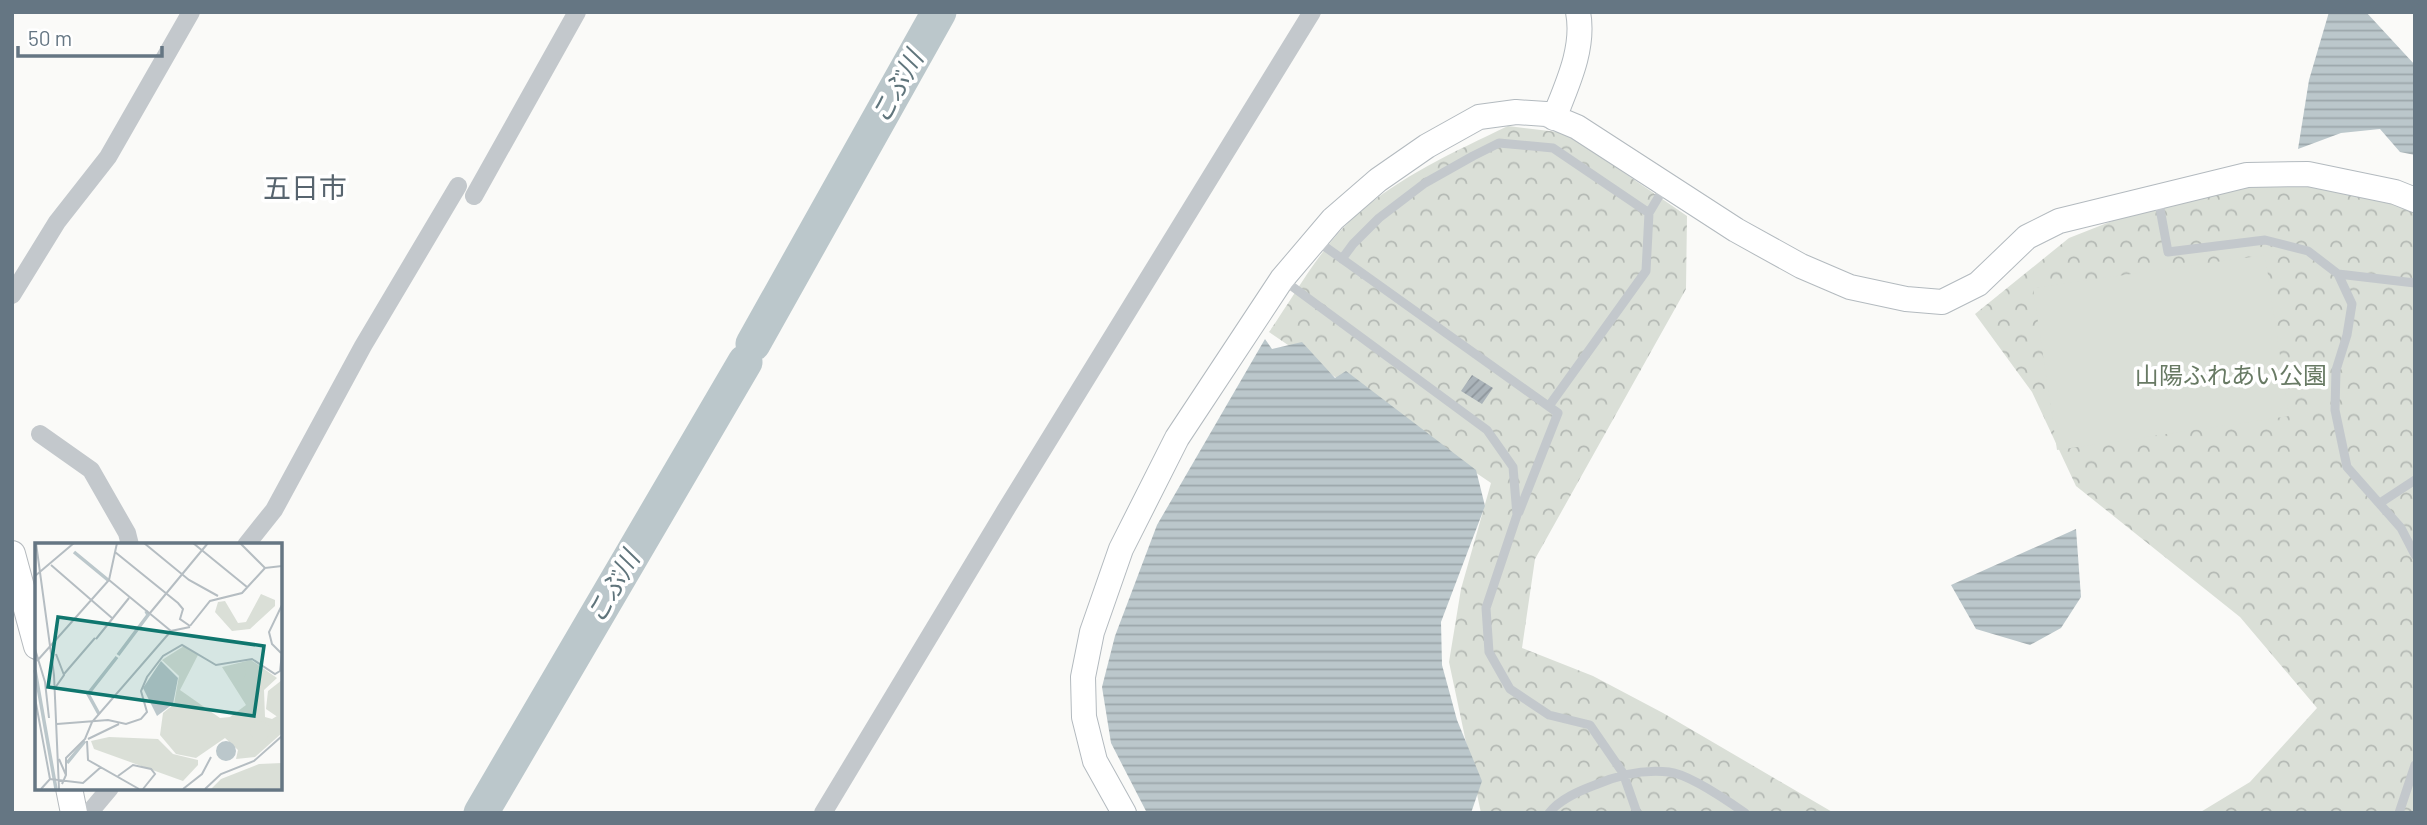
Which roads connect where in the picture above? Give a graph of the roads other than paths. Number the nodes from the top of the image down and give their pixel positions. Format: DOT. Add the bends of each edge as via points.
graph roads {
  1 [pos="191,12"];
  2 [pos="577,12"];
  3 [pos="1312,12"];
  4 [pos="1577,12"];
  5 [pos="1554,118"];
  6 [pos="1665,184"];
  7 [pos="2158,196"];
  8 [pos="2415,200"];
  9 [pos="1649,214"];
  10 [pos="1315,240"];
  11 [pos="1342,259"];
  12 [pos="2338,274"];
  13 [pos="1282,279"];
  14 [pos="2415,283"];
  15 [pos="12,295"];
  16 [pos="1549,406"];
  17 [pos="40,435"];
  18 [pos="2415,480"];
  19 [pos="2380,503"];
  20 [pos="1517,515"];
  21 [pos="130,543"];
  22 [pos="248,543"];
  23 [pos="12,554"];
  24 [pos="2415,555"];
  25 [pos="35,639"];
  26 [pos="2415,765"];
  27 [pos="1622,774"];
  28 [pos="69,790"];
  29 [pos="108,790"];
  30 [pos="74,813"];
  31 [pos="89,813"];
  32 [pos="823,813"];
  33 [pos="1124,813"];
  34 [pos="1549,813"];
  35 [pos="1637,813"];
  36 [pos="1745,813"];
  37 [pos="2399,813"];
  1 -- 15 [label="street" via="108,158 57,222"];
  2 -- 22 [label="street" via="363,346 274,510"];
  3 -- 32 [label="street"];
  4 -- 5 [label="street" via="1579,42"];
  5 -- 6 [label="street" via="1577,127"];
  5 -- 10 [label="street" via="1516,112 1479,117 1378,180"];
  6 -- 7 [label="street" via="1801,267 1850,287 1942,302 1978,284 2027,237 2059,221"];
  6 -- 9 [label="lane"];
  7 -- 8 [label="street" via="2247,175 2308,174"];
  7 -- 12 [label="lane" via="2168,252 2265,240 2308,251"];
  9 -- 11 [label="lane" via="1553,148 1499,144 1425,183 1379,218"];
  9 -- 16 [label="lane" via="1646,271"];
  10 -- 11 [label="lane"];
  10 -- 13 [label="street"];
  11 -- 16 [label="lane"];
  12 -- 14 [label="lane"];
  12 -- 19 [label="lane" via="2351,304 2336,370 2335,410 2347,467"];
  13 -- 20 [label="lane" via="1487,430 1513,467"];
  13 -- 33 [label="street" via="1177,438 1121,549 1092,632 1083,677 1084,717 1095,761"];
  16 -- 20 [label="lane" via="1558,413"];
  17 -- 21 [label="street" via="91,470"];
  18 -- 19 [label="lane"];
  19 -- 24 [label="lane"];
  20 -- 27 [label="lane" via="1486,608 1489,652 1510,690 1549,715 1590,725"];
  23 -- 25 [label="main road"];
  26 -- 37 [label="lane"];
  27 -- 34 [label="lane" via="1582,790"];
  27 -- 35 [label="lane"];
  27 -- 36 [label="lane" via="1671,772"];
  28 -- 30 [label="main road"];
  29 -- 31 [label="street"];
}
